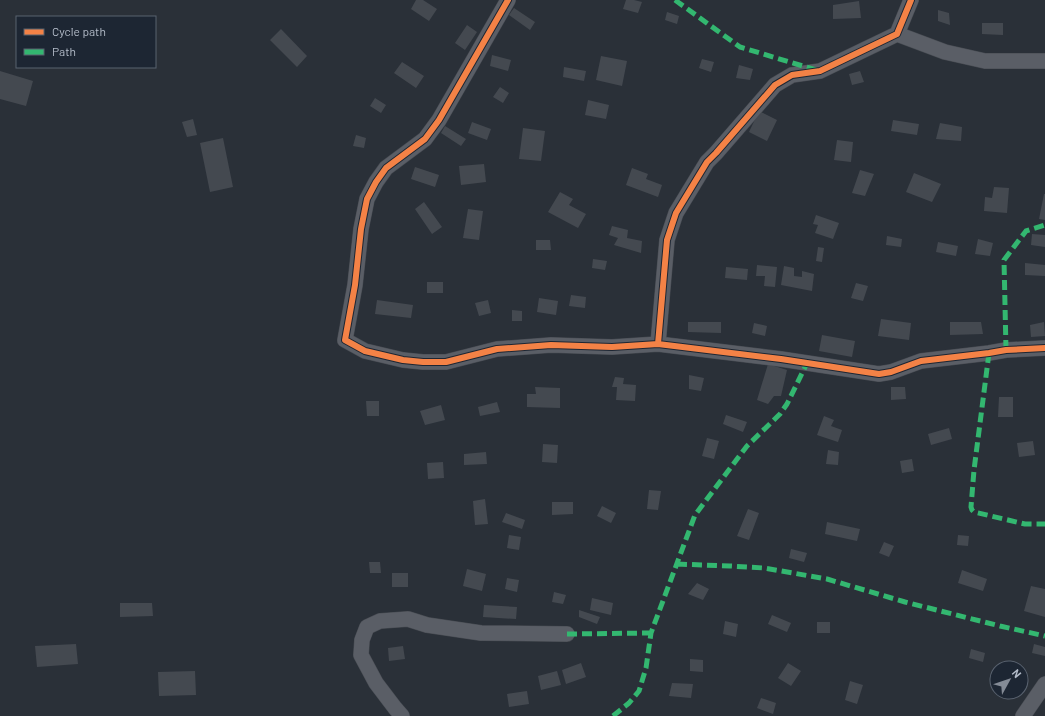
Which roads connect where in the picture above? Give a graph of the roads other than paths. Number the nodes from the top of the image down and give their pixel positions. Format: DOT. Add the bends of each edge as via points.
graph roads {
  1 [pos="508,0"];
  2 [pos="911,0"];
  3 [pos="897,34"];
  4 [pos="1045,61"];
  5 [pos="658,344"];
  6 [pos="1045,348"];
  7 [pos="567,634"];
  8 [pos="1045,684"];
  9 [pos="402,716"];
  10 [pos="1023,716"];
  1 -- 5 [label="street" via="439,120 425,138 386,168 367,198 360,229 355,285 345,340 365,351 423,362 446,362 497,349 551,345"];
  2 -- 3 [label="street"];
  3 -- 4 [label="street" via="945,52 985,61"];
  3 -- 5 [label="street" via="820,71 792,76 775,85 707,162 676,213 667,240"];
  5 -- 6 [label="street" via="879,374 921,361 1006,350"];
  7 -- 9 [label="street" via="481,633 427,625 408,619 380,621 367,627 362,640 361,655 376,683"];
  8 -- 10 [label="street"];
}
